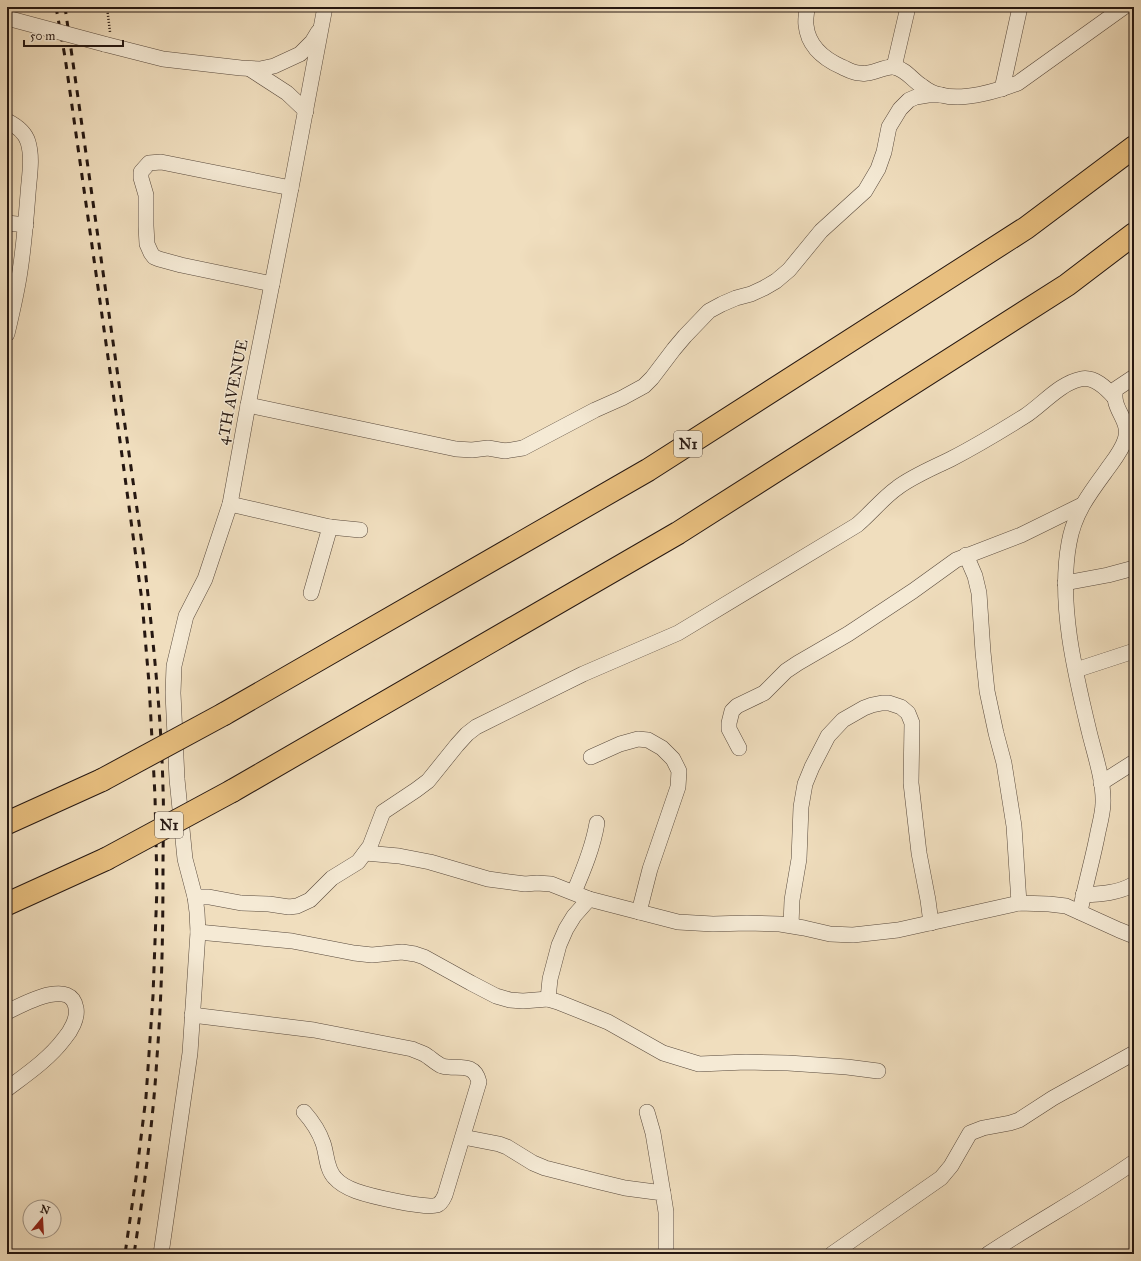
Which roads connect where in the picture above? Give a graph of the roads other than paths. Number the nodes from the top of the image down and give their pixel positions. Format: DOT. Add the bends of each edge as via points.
graph roads {
  1 [pos="325,7"];
  2 [pos="808,7"];
  3 [pos="908,7"];
  4 [pos="1020,7"];
  5 [pos="1120,9"];
  6 [pos="7,18"];
  7 [pos="321,28"];
  8 [pos="894,67"];
  9 [pos="250,69"];
  10 [pos="1002,89"];
  11 [pos="941,95"];
  12 [pos="306,111"];
  13 [pos="7,121"];
  14 [pos="1134,147"];
  15 [pos="291,188"];
  16 [pos="7,223"];
  17 [pos="26,225"];
  18 [pos="1134,234"];
  19 [pos="272,284"];
  20 [pos="7,333"];
  21 [pos="1134,377"];
  22 [pos="1114,397"];
  23 [pos="248,405"];
  24 [pos="1130,444"];
  25 [pos="230,504"];
  26 [pos="1082,505"];
  27 [pos="330,527"];
  28 [pos="360,530"];
  29 [pos="966,556"];
  30 [pos="1134,568"];
  31 [pos="1065,583"];
  32 [pos="311,593"];
  33 [pos="1134,651"];
  34 [pos="1076,670"];
  35 [pos="739,748"];
  36 [pos="591,757"];
  37 [pos="1134,762"];
  38 [pos="1101,783"];
  39 [pos="7,823"];
  40 [pos="597,823"];
  41 [pos="365,853"];
  42 [pos="1134,884"];
  43 [pos="574,892"];
  44 [pos="1083,895"];
  45 [pos="195,897"];
  46 [pos="589,898"];
  47 [pos="1019,903"];
  48 [pos="7,904"];
  49 [pos="640,912"];
  50 [pos="1080,912"];
  51 [pos="931,923"];
  52 [pos="791,925"];
  53 [pos="198,932"];
  54 [pos="1134,936"];
  55 [pos="548,999"];
  56 [pos="7,1012"];
  57 [pos="192,1015"];
  58 [pos="1134,1052"];
  59 [pos="878,1071"];
  60 [pos="7,1089"];
  61 [pos="304,1112"];
  62 [pos="647,1112"];
  63 [pos="463,1137"];
  64 [pos="1134,1162"];
  65 [pos="663,1193"];
  66 [pos="161,1254"];
  67 [pos="666,1254"];
  68 [pos="832,1254"];
  69 [pos="988,1254"];
  1 -- 7 [label="street, 4TH AVENUE"];
  2 -- 8 [label="street" via="808,34 816,50 826,58 856,73"];
  3 -- 8 [label="street"];
  4 -- 10 [label="street"];
  5 -- 10 [label="street" via="1018,83"];
  6 -- 9 [label="street, bridge" via="163,59"];
  7 -- 9 [label="street" via="300,54 274,66"];
  7 -- 12 [label="street, 4TH AVENUE"];
  8 -- 11 [label="street" via="923,87"];
  9 -- 12 [label="street" via="287,93"];
  10 -- 11 [label="street" via="955,97"];
  11 -- 23 [label="street" via="916,97 900,109 889,127 878,169 865,191 821,231 789,270 776,281 709,312 685,336 644,386 523,448 505,451 488,448 456,449"];
  12 -- 15 [label="street, 4TH AVENUE"];
  13 -- 17 [label="street" via="23,133 30,150"];
  14 -- 39 [label="highway, N1, bridge" via="1026,228 648,470 224,714 102,780"];
  15 -- 19 [label="street, 4TH AVENUE"];
  15 -- 19 [label="street" via="161,162 149,163 141,172 146,195 148,244 154,257"];
  16 -- 17 [label="street"];
  17 -- 20 [label="street" via="20,271"];
  18 -- 48 [label="highway, N1, bridge" via="1067,285 678,533 232,790 106,859"];
  19 -- 23 [label="street, 4TH AVENUE"];
  21 -- 22 [label="street" via="1116,389"];
  22 -- 24 [label="street" via="1126,426"];
  22 -- 41 [label="street" via="1105,388 1088,379 1076,380 1032,412 953,458 908,480 857,525 678,633 583,674 476,727 457,745 428,781 383,812"];
  23 -- 25 [label="street, 4TH AVENUE"];
  24 -- 26 [label="street" via="1118,454"];
  25 -- 27 [label="street"];
  25 -- 45 [label="street, 4TH AVENUE" via="205,579 186,616 174,666 177,779 185,859"];
  26 -- 29 [label="street" via="1021,535"];
  26 -- 31 [label="street" via="1069,542"];
  27 -- 28 [label="street"];
  27 -- 32 [label="street"];
  29 -- 35 [label="street" via="848,634 798,663 764,693 737,706 732,711 729,729"];
  29 -- 47 [label="street" via="979,593 987,691 1004,763 1014,826"];
  30 -- 31 [label="street"];
  31 -- 34 [label="street" via="1069,635"];
  33 -- 34 [label="street"];
  34 -- 38 [label="street"];
  36 -- 49 [label="street" via="620,744 638,739 648,740 662,748 673,759 679,771 678,787 650,869"];
  37 -- 38 [label="street"];
  38 -- 44 [label="street" via="1103,802 1100,821"];
  40 -- 43 [label="street" via="591,850"];
  41 -- 43 [label="street" via="430,862 488,879 525,884 551,884"];
  41 -- 45 [label="street" via="358,862 332,878 310,900 297,906"];
  42 -- 44 [label="street" via="1114,892"];
  43 -- 46 [label="street"];
  44 -- 50 [label="street"];
  45 -- 53 [label="street, 4TH AVENUE"];
  46 -- 49 [label="street"];
  46 -- 55 [label="street" via="574,916 559,945 550,979"];
  47 -- 50 [label="street" via="1066,906"];
  47 -- 51 [label="street"];
  49 -- 52 [label="street" via="678,922"];
  50 -- 54 [label="street"];
  51 -- 52 [label="street" via="853,935 830,934"];
  51 -- 52 [label="street" via="911,783 912,723 908,713 901,706 882,703 864,708 843,720 828,736 805,784 800,807 799,859 792,900"];
  53 -- 55 [label="street" via="292,941 354,954 415,954 496,996 523,1002"];
  53 -- 57 [label="street, 4TH AVENUE"];
  55 -- 59 [label="street" via="608,1022 662,1053 699,1064 788,1063"];
  56 -- 60 [label="street" via="38,997 57,993 70,998 77,1012 72,1027 64,1038 44,1060"];
  57 -- 63 [label="street" via="314,1030 412,1049 442,1066 468,1068 476,1073 479,1082"];
  57 -- 66 [label="street, 4TH AVENUE" via="190,1054"];
  58 -- 68 [label="street" via="1019,1120 983,1128 970,1134 941,1178"];
  61 -- 63 [label="street" via="320,1135 334,1177 343,1185 355,1190 400,1202 430,1206 439,1204 445,1196"];
  62 -- 65 [label="street"];
  63 -- 65 [label="street" via="507,1147 545,1168 596,1182"];
  64 -- 69 [label="street"];
  65 -- 67 [label="street" via="666,1212"];
}
